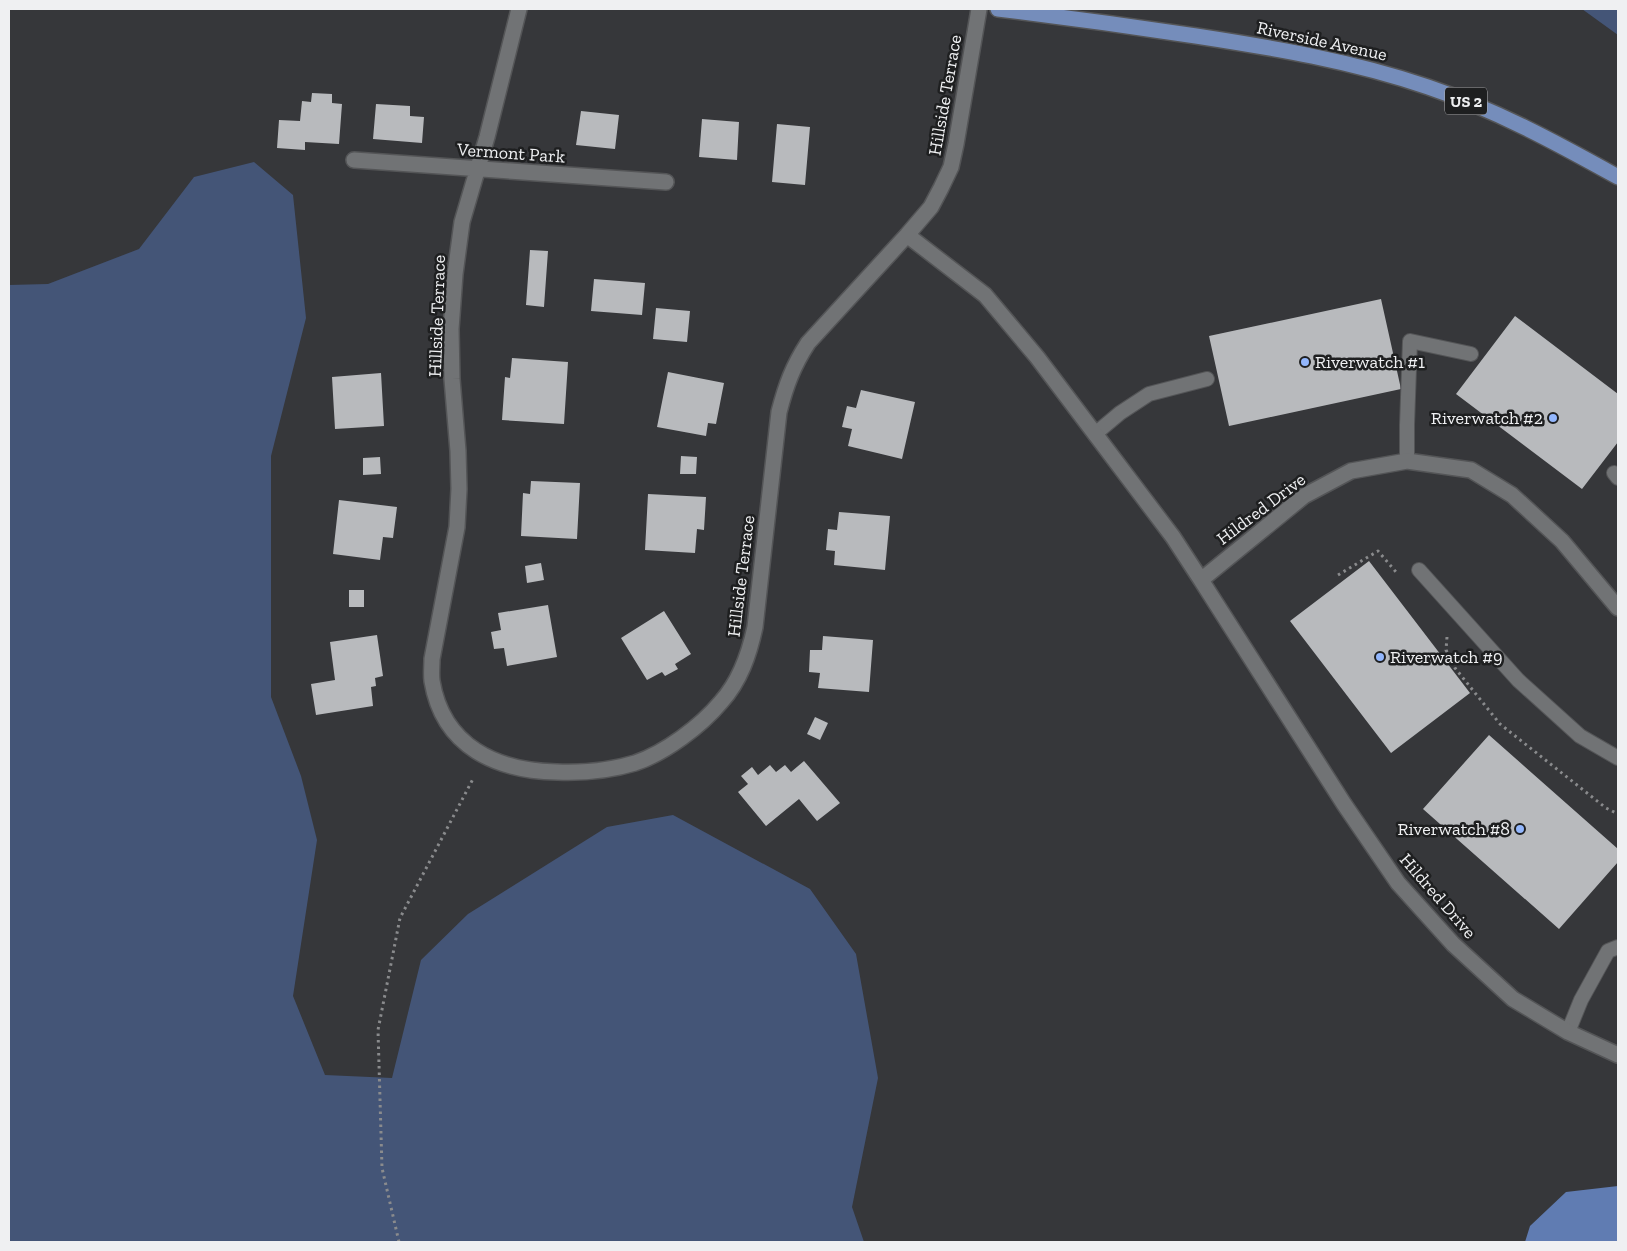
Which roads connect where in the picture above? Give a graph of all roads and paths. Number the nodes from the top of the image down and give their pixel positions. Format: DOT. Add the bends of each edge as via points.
graph roads {
  1 [pos="519,9"];
  2 [pos="979,9"];
  3 [pos="998,9"];
  4 [pos="354,160"];
  5 [pos="476,169"];
  6 [pos="1618,177"];
  7 [pos="666,182"];
  8 [pos="907,234"];
  9 [pos="1471,354"];
  10 [pos="1207,379"];
  11 [pos="1095,434"];
  12 [pos="1407,461"];
  13 [pos="1419,570"];
  14 [pos="1397,573"];
  15 [pos="1338,575"];
  16 [pos="1201,580"];
  17 [pos="1618,608"];
  18 [pos="1448,632"];
  19 [pos="484,756"];
  20 [pos="1618,758"];
  21 [pos="1618,814"];
  22 [pos="1618,947"];
  23 [pos="1568,1032"];
  24 [pos="1618,1055"];
  25 [pos="399,1242"];
  1 -- 5 [label="street, Hillside Terrace"];
  2 -- 8 [label="street, Hillside Terrace" via="951,167 930,207"];
  3 -- 6 [label="main road, Riverside Avenue / US 2" via="1260,46 1365,67 1427,86 1538,132"];
  4 -- 5 [label="street, Vermont Park"];
  5 -- 7 [label="street, Vermont Park"];
  5 -- 19 [label="street, Hillside Terrace" via="462,222 454,274 451,329 458,451 457,527 432,659 432,681 448,723 462,741"];
  8 -- 11 [label="street, Hildred Drive" via="985,295"];
  8 -- 19 [label="street, Hillside Terrace" via="808,343 785,387 779,412 755,627 749,654 738,680 722,701 704,720 668,746 638,762 610,770 537,772 509,767"];
  9 -- 12 [label="lane" via="1410,341"];
  10 -- 11 [label="lane" via="1149,394"];
  11 -- 16 [label="street, Hildred Drive" via="1173,537"];
  12 -- 16 [label="street, Hildred Drive" via="1351,471 1304,496"];
  12 -- 17 [label="street, Hildred Drive" via="1471,470 1512,495 1562,541"];
  13 -- 20 [label="lane" via="1518,680 1580,736"];
  14 -- 15 [label="path" via="1378,551"];
  16 -- 23 [label="street, Hildred Drive" via="1398,883 1453,944 1513,999"];
  18 -- 21 [label="path" via="1446,650 1455,668 1500,724 1606,808"];
  19 -- 25 [label="path" via="400,918 378,1030 382,1168"];
  22 -- 23 [label="lane" via="1608,951 1581,1000"];
  23 -- 24 [label="street, Hildred Drive"];
}
